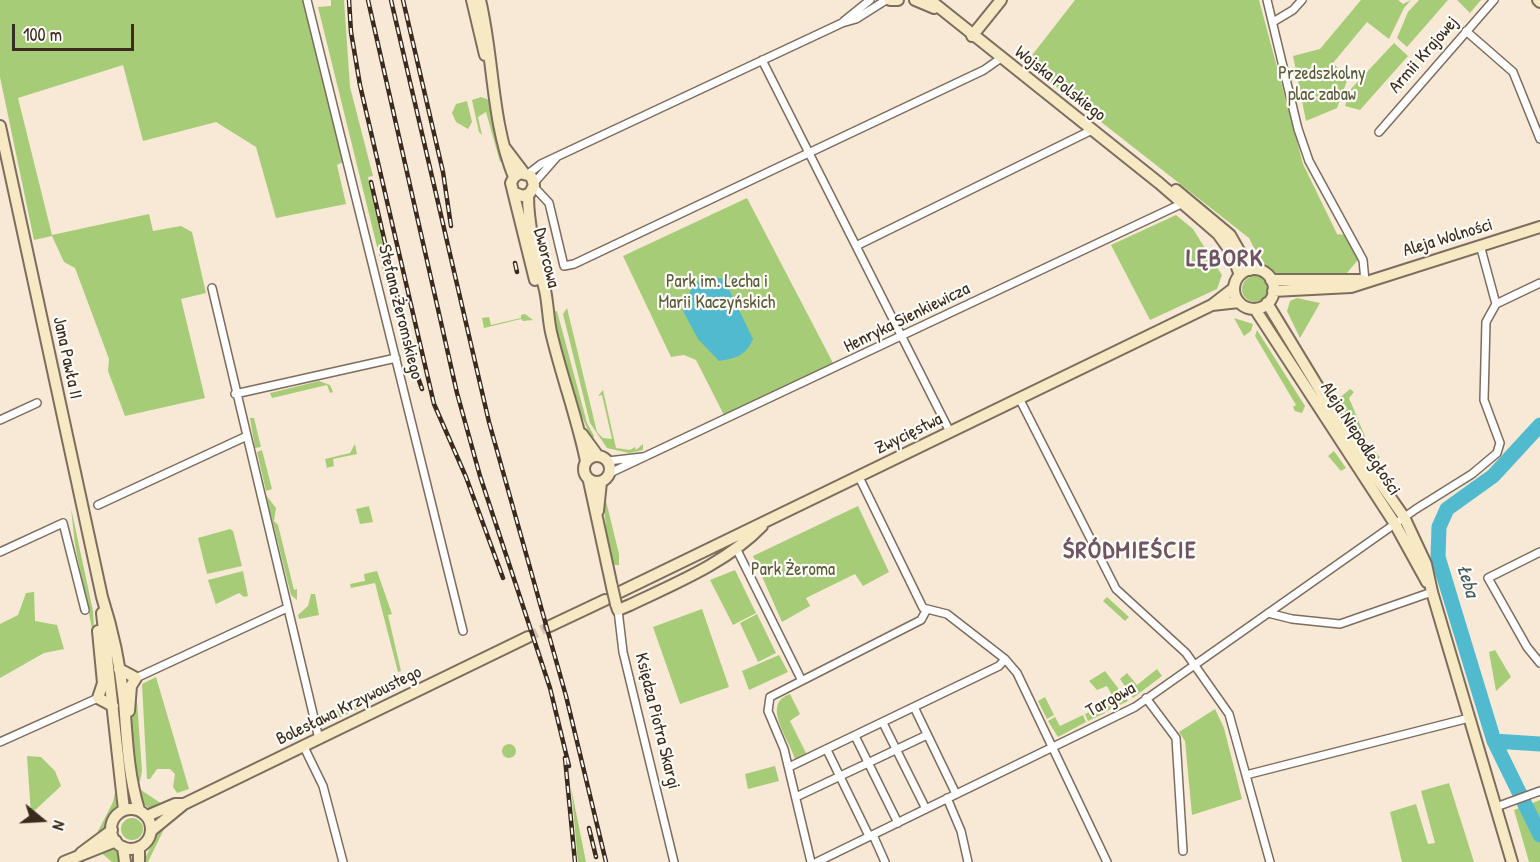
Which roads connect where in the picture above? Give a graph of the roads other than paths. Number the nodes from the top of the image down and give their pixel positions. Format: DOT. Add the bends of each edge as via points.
graph roads {
  1 [pos="308,0"];
  2 [pos="472,0"];
  3 [pos="480,0"];
  4 [pos="870,0"];
  5 [pos="888,0"];
  6 [pos="898,0"];
  7 [pos="915,0"];
  8 [pos="930,0"];
  9 [pos="1001,0"];
  10 [pos="1267,0"];
  11 [pos="1302,0"];
  12 [pos="1494,0"];
  13 [pos="940,10"];
  14 [pos="1273,22"];
  15 [pos="842,23"];
  16 [pos="1466,31"];
  17 [pos="972,36"];
  18 [pos="1001,58"];
  19 [pos="762,60"];
  20 [pos="491,73"];
  21 [pos="0,126"];
  22 [pos="1092,130"];
  23 [pos="1379,132"];
  24 [pos="1540,139"];
  25 [pos="809,152"];
  26 [pos="558,156"];
  27 [pos="527,181"];
  28 [pos="1159,183"];
  29 [pos="515,193"];
  30 [pos="1181,204"];
  31 [pos="1540,227"];
  32 [pos="1480,245"];
  33 [pos="856,246"];
  34 [pos="1245,272"];
  35 [pos="1271,280"];
  36 [pos="1365,281"];
  37 [pos="1540,284"];
  38 [pos="212,288"];
  39 [pos="1234,288"];
  40 [pos="1273,291"];
  41 [pos="1239,302"];
  42 [pos="1267,303"];
  43 [pos="1496,304"];
  44 [pos="1212,305"];
  45 [pos="1255,309"];
  46 [pos="550,328"];
  47 [pos="901,338"];
  48 [pos="396,358"];
  49 [pos="235,394"];
  50 [pos="1019,398"];
  51 [pos="37,404"];
  52 [pos="0,420"];
  53 [pos="950,432"];
  54 [pos="582,434"];
  55 [pos="247,436"];
  56 [pos="644,457"];
  57 [pos="603,459"];
  58 [pos="586,461"];
  59 [pos="610,473"];
  60 [pos="858,477"];
  61 [pos="595,482"];
  62 [pos="98,506"];
  63 [pos="1400,520"];
  64 [pos="767,521"];
  65 [pos="736,548"];
  66 [pos="0,552"];
  67 [pos="1540,552"];
  68 [pos="616,589"];
  69 [pos="1432,592"];
  70 [pos="102,597"];
  71 [pos="605,600"];
  72 [pos="617,607"];
  73 [pos="287,608"];
  74 [pos="927,609"];
  75 [pos="85,610"];
  76 [pos="1268,613"];
  77 [pos="103,614"];
  78 [pos="550,626"];
  79 [pos="462,630"];
  80 [pos="528,637"];
  81 [pos="1005,659"];
  82 [pos="1194,663"];
  83 [pos="1540,663"];
  84 [pos="119,669"];
  85 [pos="136,678"];
  86 [pos="801,680"];
  87 [pos="98,698"];
  88 [pos="1146,698"];
  89 [pos="113,706"];
  90 [pos="914,707"];
  91 [pos="1469,718"];
  92 [pos="883,723"];
  93 [pos="125,726"];
  94 [pos="927,735"];
  95 [pos="855,736"];
  96 [pos="319,739"];
  97 [pos="0,742"];
  98 [pos="304,747"];
  99 [pos="1055,747"];
  100 [pos="827,750"];
  101 [pos="896,750"];
  102 [pos="868,763"];
  103 [pos="789,767"];
  104 [pos="1246,775"];
  105 [pos="840,777"];
  106 [pos="1537,792"];
  107 [pos="956,794"];
  108 [pos="796,798"];
  109 [pos="947,798"];
  110 [pos="184,804"];
  111 [pos="1496,807"];
  112 [pos="926,809"];
  113 [pos="124,810"];
  114 [pos="143,813"];
  115 [pos="898,823"];
  116 [pos="112,830"];
  117 [pos="151,831"];
  118 [pos="871,836"];
  119 [pos="119,844"];
  120 [pos="139,847"];
  121 [pos="1183,851"];
  122 [pos="81,854"];
  123 [pos="64,862"];
  124 [pos="125,862"];
  125 [pos="139,862"];
  126 [pos="344,862"];
  127 [pos="674,862"];
  128 [pos="811,862"];
  129 [pos="817,862"];
  130 [pos="885,862"];
  131 [pos="968,862"];
  132 [pos="1107,862"];
  133 [pos="1270,862"];
  134 [pos="1512,862"];
  1 -- 48 [label="street, Stefana Żeromskiego"];
  2 -- 20 [label="main road, Dworcowa"];
  3 -- 20 [label="main road, Dworcowa"];
  4 -- 15 [label="street"];
  5 -- 6 [label="main road"];
  5 -- 15 [label="street"];
  7 -- 13 [label="main road, Wojska Polskiego"];
  8 -- 13 [label="main road, Wojska Polskiego"];
  9 -- 17 [label="main road"];
  10 -- 14 [label="street"];
  11 -- 14 [label="street"];
  12 -- 16 [label="street, Armii Krajowej"];
  13 -- 17 [label="main road, Wojska Polskiego"];
  14 -- 36 [label="street" via="1304,148 1363,260"];
  15 -- 19 [label="street"];
  16 -- 23 [label="street, Armii Krajowej"];
  16 -- 24 [label="street" via="1513,72"];
  17 -- 18 [label="main road, Wojska Polskiego"];
  18 -- 22 [label="main road, Wojska Polskiego"];
  18 -- 25 [label="street" via="984,70"];
  19 -- 25 [label="street"];
  19 -- 26 [label="street"];
  20 -- 27 [label="main road, Dworcowa" via="505,148"];
  21 -- 70 [label="main road, Jana Pawła II"];
  22 -- 28 [label="main road, Wojska Polskiego"];
  22 -- 33 [label="street"];
  25 -- 27 [label="street, Dworcowa" via="581,262 564,266 549,203"];
  25 -- 33 [label="street"];
  26 -- 27 [label="street"];
  26 -- 27 [label="street"];
  27 -- 29 [label="main road"];
  27 -- 29 [label="main road, Dworcowa" via="512,187"];
  27 -- 46 [label="main road, Dworcowa" via="528,212"];
  28 -- 30 [label="main road, Wojska Polskiego"];
  28 -- 34 [label="main road, Wojska Polskiego" via="1174,189 1221,226 1241,252"];
  29 -- 46 [label="main road, Dworcowa" via="542,310"];
  30 -- 34 [label="main road, Wojska Polskiego" via="1222,239"];
  30 -- 47 [label="street, Henryka Sienkiewicza"];
  31 -- 32 [label="main road, Aleja Wolności"];
  32 -- 36 [label="main road, Aleja Wolności"];
  32 -- 43 [label="street"];
  33 -- 47 [label="street"];
  34 -- 35 [label="main road" via="1262,271"];
  34 -- 39 [label="main road"];
  35 -- 36 [label="main road, Aleja Wolności"];
  35 -- 40 [label="main road"];
  36 -- 40 [label="main road, Aleja Wolności" via="1351,286"];
  37 -- 43 [label="street"];
  38 -- 49 [label="street"];
  39 -- 41 [label="main road"];
  39 -- 44 [label="main road, Zwycięstwa"];
  40 -- 42 [label="main road"];
  41 -- 44 [label="main road, Zwycięstwa"];
  41 -- 45 [label="main road"];
  42 -- 45 [label="main road"];
  42 -- 63 [label="main road, Aleja Niepodległości"];
  43 -- 63 [label="street, Targowa" via="1486,322 1484,400 1500,442 1497,453 1472,474"];
  44 -- 50 [label="main road, Zwycięstwa"];
  45 -- 63 [label="main road, Aleja Niepodległości"];
  46 -- 54 [label="main road, Dworcowa"];
  47 -- 53 [label="street"];
  47 -- 56 [label="street, Henryka Sienkiewicza"];
  48 -- 49 [label="street"];
  48 -- 79 [label="street, Stefana Żeromskiego"];
  49 -- 55 [label="street"];
  50 -- 53 [label="main road, Zwycięstwa"];
  50 -- 82 [label="street" via="1116,589"];
  51 -- 52 [label="street"];
  53 -- 60 [label="main road, Zwycięstwa"];
  54 -- 57 [label="main road, Dworcowa"];
  54 -- 58 [label="main road, Dworcowa"];
  55 -- 62 [label="street"];
  55 -- 73 [label="street"];
  56 -- 57 [label="street, Henryka Sienkiewicza"];
  56 -- 59 [label="street, Henryka Sienkiewicza"];
  57 -- 58 [label="main road"];
  57 -- 59 [label="main road"];
  58 -- 61 [label="main road, Dworcowa" via="583,470"];
  59 -- 61 [label="main road"];
  60 -- 64 [label="main road, Zwycięstwa"];
  60 -- 74 [label="street" via="921,604"];
  61 -- 68 [label="main road" via="598,514"];
  63 -- 69 [label="main road, Aleja Niepodległości" via="1426,564"];
  63 -- 76 [label="street, Targowa"];
  64 -- 65 [label="main road"];
  64 -- 68 [label="main road, Zwycięstwa"];
  65 -- 72 [label="main road" via="698,572"];
  65 -- 86 [label="street"];
  66 -- 75 [label="street" via="63,523"];
  67 -- 83 [label="street" via="1488,578"];
  68 -- 72 [label="main road, Księdza Piotra Skargi, bridge"];
  69 -- 76 [label="street" via="1340,624"];
  69 -- 91 [label="main road, Aleja Niepodległości"];
  70 -- 77 [label="main road, Jana Pawła II"];
  70 -- 84 [label="main road, Jana Pawła II"];
  71 -- 78 [label="main road"];
  72 -- 127 [label="street, Księdza Piotra Skargi" via="623,652"];
  73 -- 85 [label="street"];
  73 -- 96 [label="street"];
  74 -- 81 [label="street" via="947,614"];
  74 -- 86 [label="street" via="921,620"];
  76 -- 82 [label="street, Targowa"];
  77 -- 87 [label="main road" via="98,630 103,683"];
  77 -- 89 [label="main road, Jana Pawła II"];
  80 -- 96 [label="main road, Bolesława Krzywoustego"];
  81 -- 90 [label="street" via="999,666"];
  81 -- 99 [label="street" via="1017,673"];
  82 -- 88 [label="street, Targowa"];
  82 -- 104 [label="street" via="1229,714"];
  84 -- 85 [label="main road"];
  84 -- 93 [label="main road, Jana Pawła II"];
  85 -- 93 [label="main road" via="131,686"];
  86 -- 103 [label="street" via="773,693 768,705"];
  87 -- 89 [label="main road"];
  87 -- 97 [label="street"];
  88 -- 99 [label="street, Targowa"];
  88 -- 121 [label="street" via="1176,738"];
  89 -- 113 [label="main road, Jana Pawła II"];
  90 -- 92 [label="street"];
  90 -- 94 [label="street"];
  91 -- 104 [label="street"];
  91 -- 111 [label="main road, Aleja Niepodległości"];
  92 -- 95 [label="street"];
  92 -- 101 [label="street"];
  93 -- 114 [label="main road, Jana Pawła II" via="129,777"];
  94 -- 101 [label="street"];
  94 -- 107 [label="street"];
  95 -- 100 [label="street"];
  95 -- 102 [label="street"];
  96 -- 98 [label="main road, Bolesława Krzywoustego"];
  98 -- 110 [label="main road, Bolesława Krzywoustego"];
  98 -- 126 [label="street" via="323,786"];
  99 -- 107 [label="street, Targowa"];
  99 -- 132 [label="street"];
  100 -- 103 [label="street"];
  100 -- 105 [label="street"];
  101 -- 102 [label="street"];
  101 -- 112 [label="street"];
  102 -- 105 [label="street"];
  102 -- 115 [label="street"];
  103 -- 108 [label="street"];
  104 -- 133 [label="street"];
  105 -- 108 [label="street"];
  105 -- 118 [label="street"];
  106 -- 111 [label="street"];
  107 -- 109 [label="street, Targowa"];
  108 -- 128 [label="street"];
  109 -- 112 [label="street, Targowa"];
  109 -- 131 [label="street" via="961,831"];
  110 -- 114 [label="main road, Bolesława Krzywoustego"];
  110 -- 117 [label="main road, Bolesława Krzywoustego"];
  111 -- 134 [label="main road, Aleja Niepodległości"];
  112 -- 115 [label="street, Targowa"];
  113 -- 114 [label="main road"];
  113 -- 116 [label="main road" via="113,822"];
  114 -- 117 [label="main road"];
  115 -- 118 [label="street, Targowa"];
  116 -- 119 [label="main road"];
  116 -- 122 [label="main road"];
  117 -- 120 [label="main road"];
  118 -- 129 [label="street, Targowa"];
  118 -- 130 [label="street"];
  119 -- 120 [label="main road"];
  119 -- 122 [label="main road"];
  119 -- 124 [label="main road"];
  120 -- 125 [label="main road"];
  122 -- 123 [label="main road"];
}
